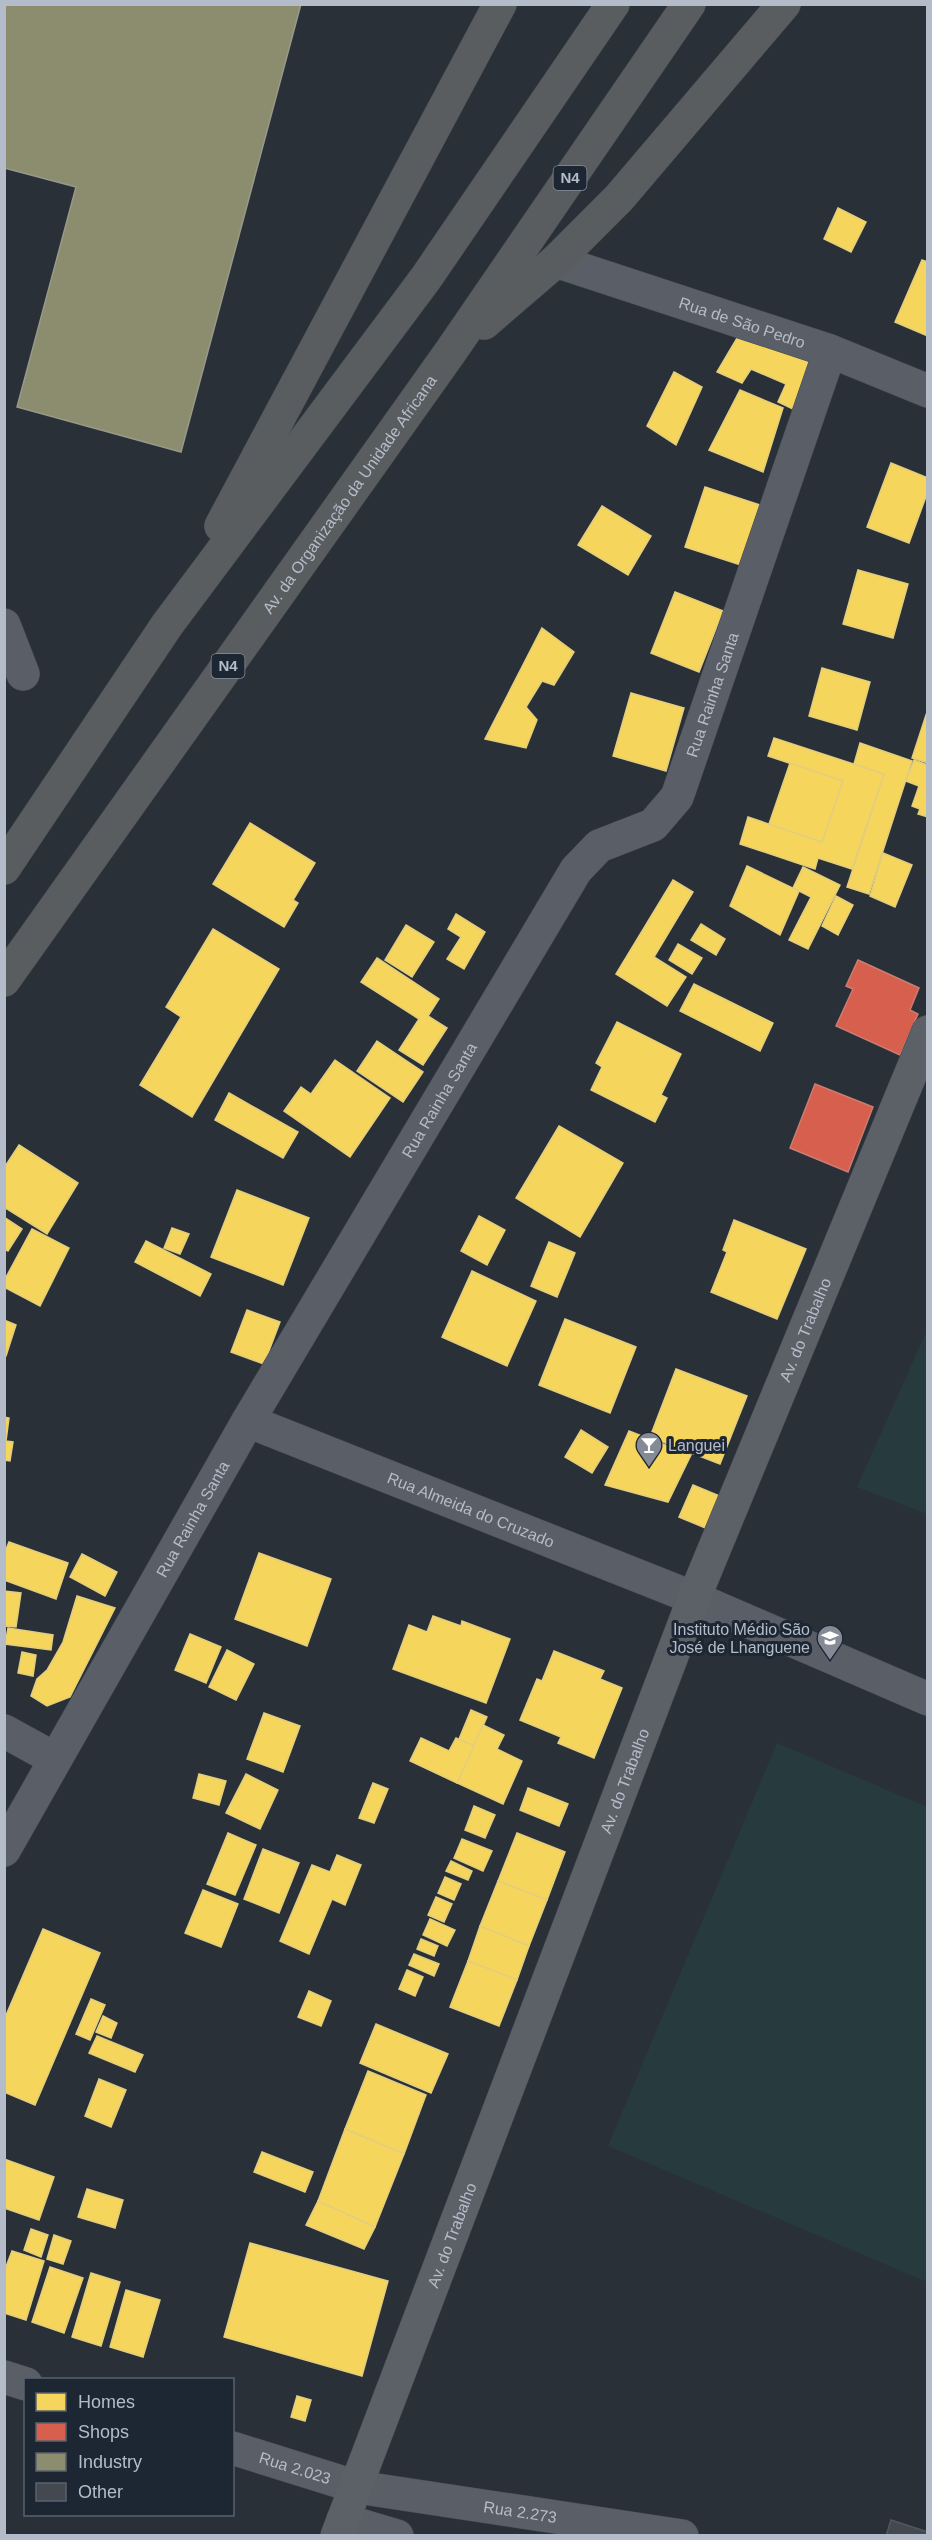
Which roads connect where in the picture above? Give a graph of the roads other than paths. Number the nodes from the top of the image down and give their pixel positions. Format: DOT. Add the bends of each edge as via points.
graph roads {
  1 [pos="500,4"];
  2 [pos="613,4"];
  3 [pos="689,4"];
  4 [pos="784,4"];
  5 [pos="556,261"];
  6 [pos="451,351"];
  7 [pos="830,351"];
  8 [pos="927,391"];
  9 [pos="4,625"];
  10 [pos="167,626"];
  11 [pos="23,674"];
  12 [pos="4,868"];
  13 [pos="4,980"];
  14 [pos="927,1032"];
  15 [pos="248,1422"];
  16 [pos="694,1598"];
  17 [pos="927,1699"];
  18 [pos="4,1731"];
  19 [pos="55,1759"];
  20 [pos="4,1850"];
  21 [pos="4,2377"];
  22 [pos="24,2383"];
  23 [pos="234,2449"];
  24 [pos="357,2487"];
  25 [pos="340,2528"];
  26 [pos="397,2535"];
  27 [pos="682,2535"];
  1 -- 10 [label="highway"];
  2 -- 10 [label="highway" via="426,278"];
  3 -- 6 [label="highway, Av. da Organização da Unidade Africana / N4"];
  4 -- 5 [label="highway" via="619,198"];
  5 -- 6 [label="highway"];
  5 -- 7 [label="street, Rua de São Pedro"];
  6 -- 13 [label="highway, Av. da Organização da Unidade Africana / N4"];
  7 -- 8 [label="street, Rua de São Pedro"];
  7 -- 15 [label="street, Rua Rainha Santa" via="677,797 653,825 599,846 576,870"];
  9 -- 11 [label="street"];
  10 -- 12 [label="highway"];
  14 -- 16 [label="main road, Av. do Trabalho"];
  15 -- 16 [label="street, Rua Almeida do Cruzado"];
  15 -- 19 [label="street, Rua Rainha Santa"];
  16 -- 17 [label="street, Rua Almeida do Cruzado"];
  16 -- 24 [label="main road, Av. do Trabalho"];
  18 -- 19 [label="street"];
  19 -- 20 [label="street, Rua Rainha Santa"];
  21 -- 22 [label="street"];
  23 -- 24 [label="street, Rua 2.023"];
  24 -- 25 [label="main road, Av. do Trabalho"];
  24 -- 27 [label="street, Rua 2.273"];
  25 -- 26 [label="street"];
}
